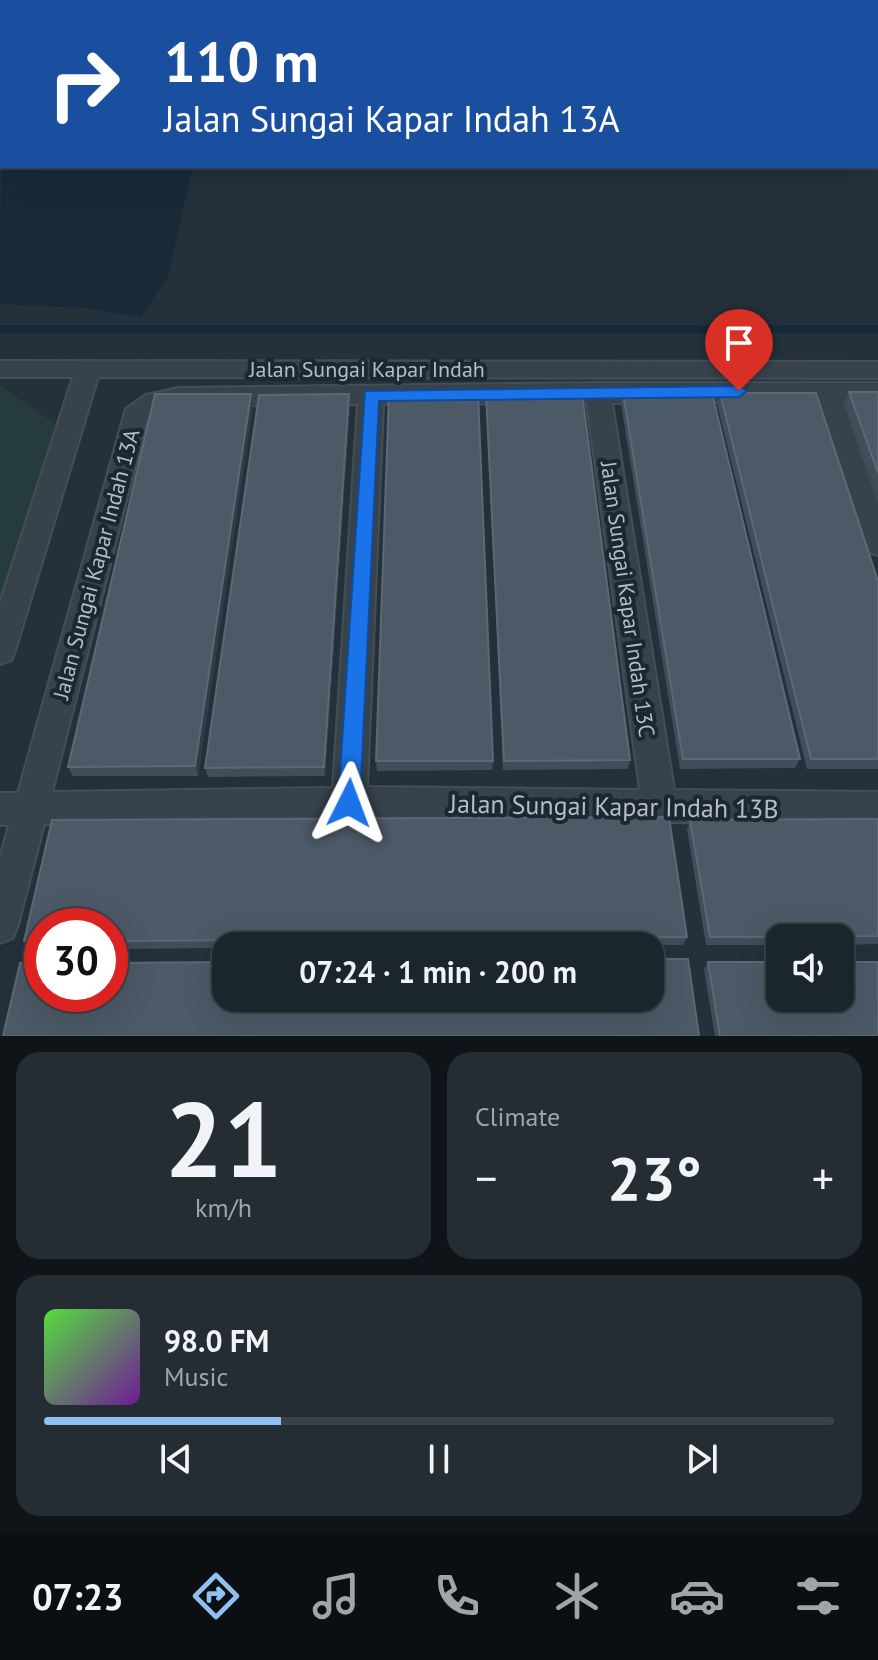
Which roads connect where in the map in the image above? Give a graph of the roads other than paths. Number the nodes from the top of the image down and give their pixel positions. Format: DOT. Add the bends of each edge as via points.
graph roads {
  1 [pos="0,369"];
  2 [pos="88,369"];
  3 [pos="878,370"];
  4 [pos="827,391"];
  5 [pos="598,392"];
  6 [pos="878,392"];
  7 [pos="371,395"];
  8 [pos="878,544"];
  9 [pos="0,651"];
  10 [pos="349,803"];
  11 [pos="659,806"];
  12 [pos="878,808"];
  13 [pos="16,809"];
  14 [pos="0,925"];
  1 -- 2 [label="street, Jalan Sungai Kapar Indah"];
  2 -- 3 [label="street, Jalan Sungai Kapar Indah"];
  2 -- 9 [label="street"];
  4 -- 5 [label="street, Jalan Sungai Kapar Indah 13A"];
  4 -- 6 [label="street, Jalan Sungai Kapar Indah 13A"];
  4 -- 8 [label="street"];
  5 -- 7 [label="street, Jalan Sungai Kapar Indah 13A"];
  5 -- 11 [label="street, Jalan Sungai Kapar Indah 13C"];
  7 -- 10 [label="street"];
  7 -- 13 [label="street, Jalan Sungai Kapar Indah 13A" via="179,397 155,401 135,415"];
  10 -- 11 [label="street, Jalan Sungai Kapar Indah 13B"];
  10 -- 13 [label="street, Jalan Sungai Kapar Indah 13B"];
  11 -- 12 [label="street, Jalan Sungai Kapar Indah 13B"];
  13 -- 14 [label="street, Jalan Sungai Kapar Indah 13A"];
}
